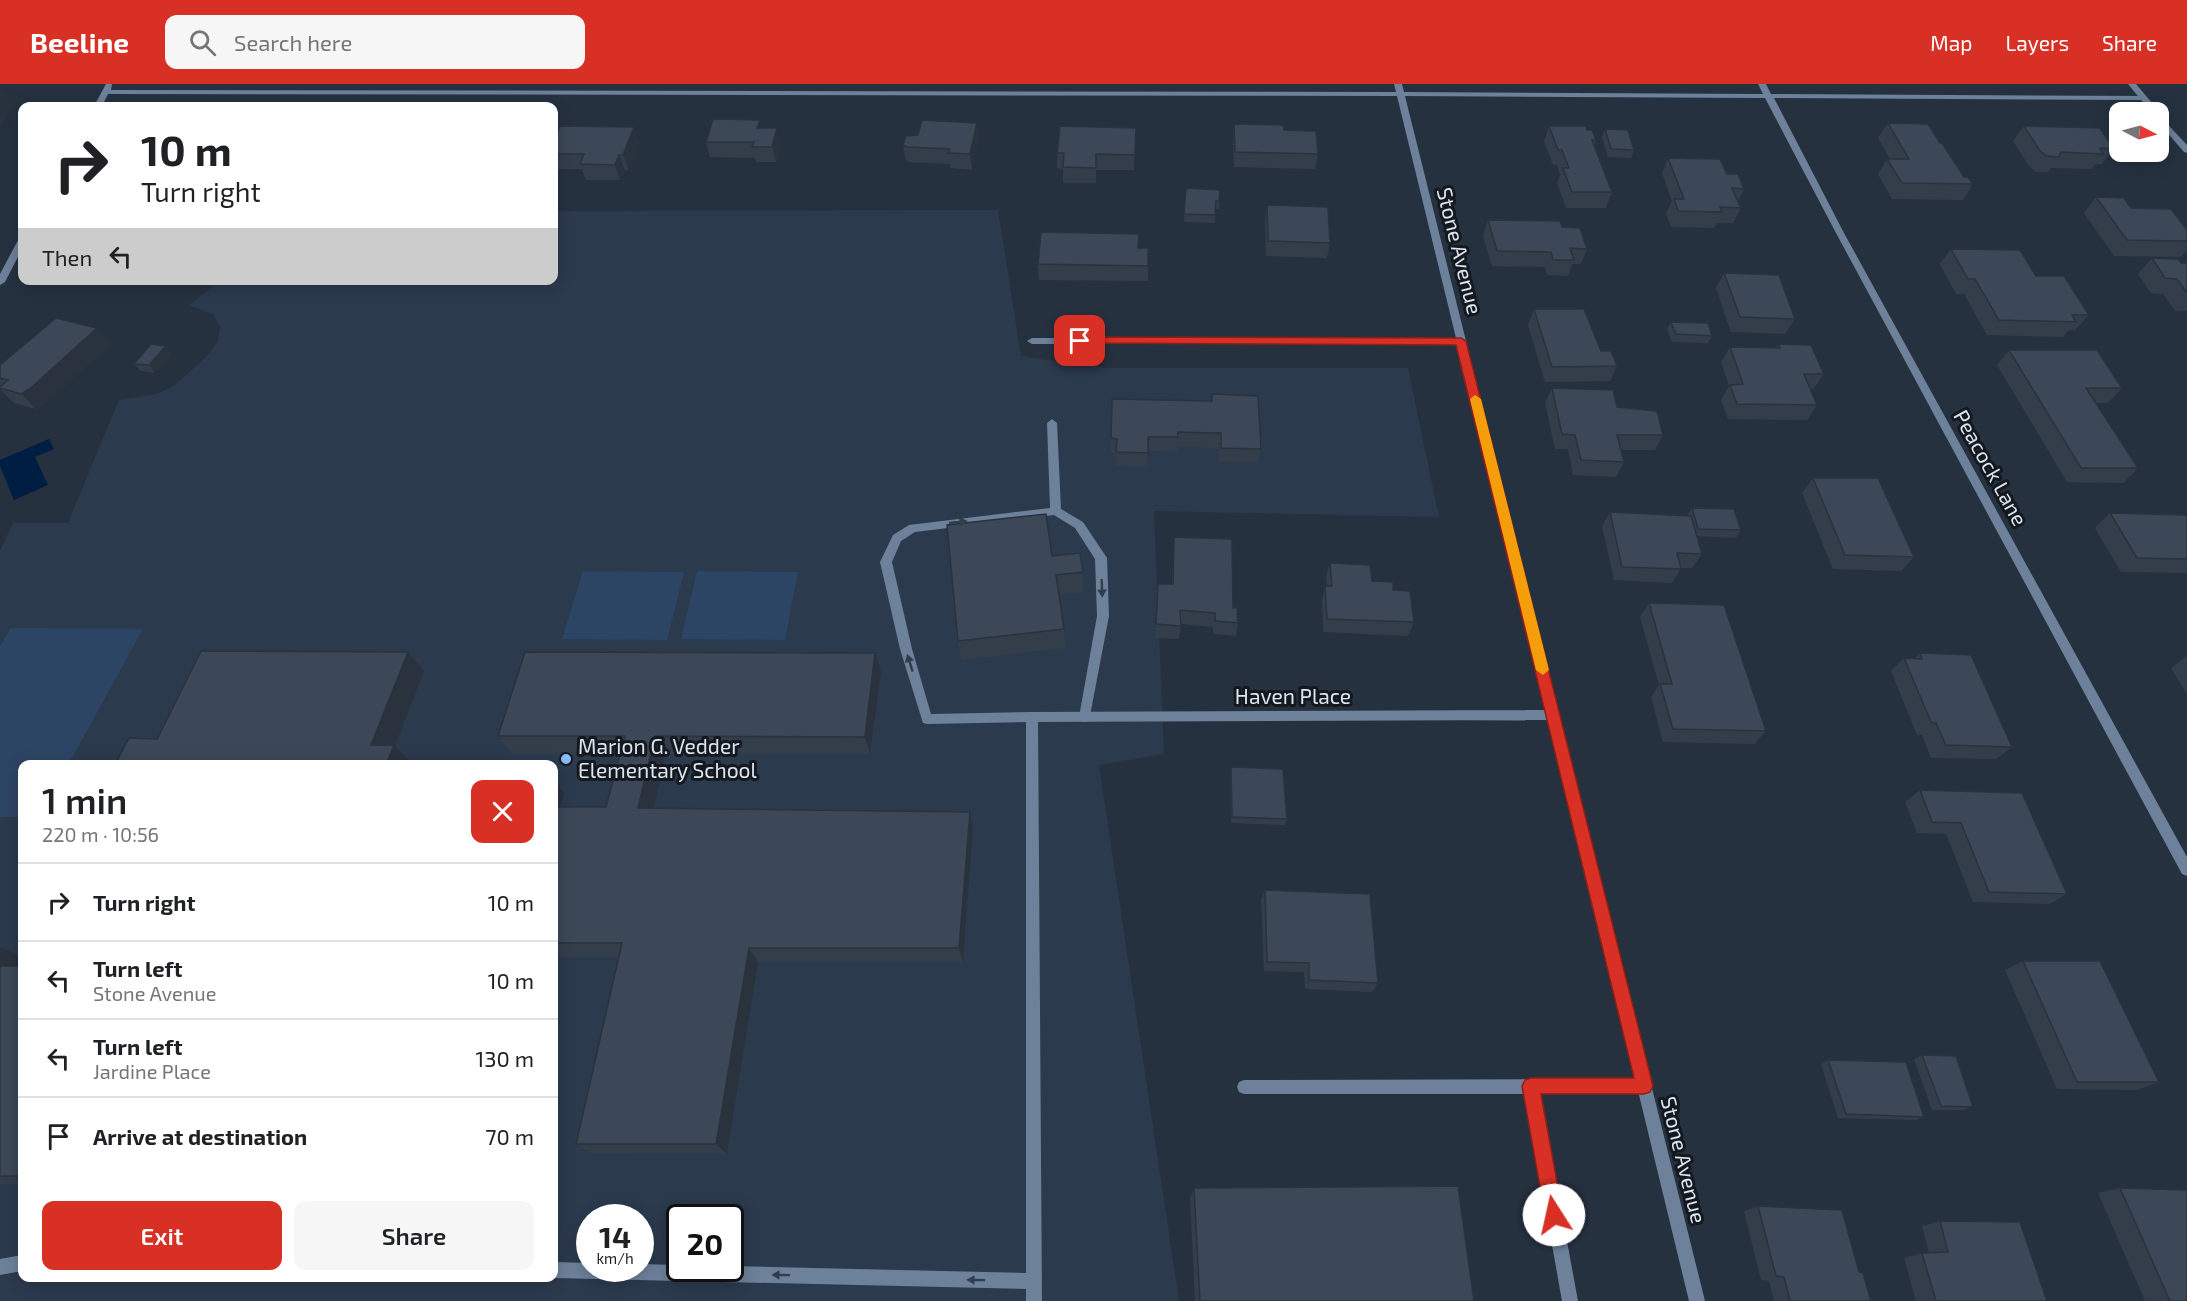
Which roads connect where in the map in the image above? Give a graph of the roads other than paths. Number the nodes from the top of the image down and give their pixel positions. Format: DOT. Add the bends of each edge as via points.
graph roads {
  1 [pos="1762,84"];
  2 [pos="2132,84"];
  3 [pos="108,88"];
  4 [pos="1399,89"];
  5 [pos="1768,96"];
  6 [pos="2143,98"];
  7 [pos="100,102"];
  8 [pos="2147,102"];
  9 [pos="2169,129"];
  10 [pos="2187,150"];
  11 [pos="18,249"];
  12 [pos="0,282"];
  13 [pos="1032,340"];
  14 [pos="1461,341"];
  15 [pos="1053,423"];
  16 [pos="1056,512"];
  17 [pos="1554,715"];
  18 [pos="1032,717"];
  19 [pos="1085,717"];
  20 [pos="2187,870"];
  21 [pos="1531,1086"];
  22 [pos="1644,1086"];
  23 [pos="1244,1087"];
  24 [pos="18,1264"];
  25 [pos="0,1267"];
  26 [pos="558,1270"];
  27 [pos="1035,1281"];
  28 [pos="1034,1301"];
  29 [pos="1569,1301"];
  30 [pos="1697,1301"];
  1 -- 5 [label="street, Peacock Lane"];
  2 -- 6 [label="street"];
  3 -- 4 [label="street"];
  3 -- 7 [label="street"];
  4 -- 5 [label="street"];
  4 -- 14 [label="street, Stone Avenue"];
  5 -- 6 [label="street"];
  5 -- 20 [label="street, Peacock Lane"];
  6 -- 8 [label="street"];
  9 -- 10 [label="street"];
  11 -- 12 [label="street"];
  13 -- 14 [label="street"];
  14 -- 17 [label="street, Stone Avenue"];
  15 -- 16 [label="street"];
  18 -- 16 [label="street, Haven Place, one-way" via="927,719 886,562 897,538 913,528"];
  16 -- 19 [label="street, one-way" via="1079,525 1101,558 1103,616"];
  17 -- 19 [label="street, Haven Place"];
  17 -- 22 [label="street, Stone Avenue"];
  18 -- 19 [label="street, Haven Place"];
  18 -- 27 [label="street"];
  21 -- 22 [label="street"];
  21 -- 23 [label="street"];
  21 -- 29 [label="street"];
  22 -- 30 [label="street, Stone Avenue"];
  24 -- 25 [label="street"];
  27 -- 26 [label="street, one-way"];
  27 -- 28 [label="street"];
}
